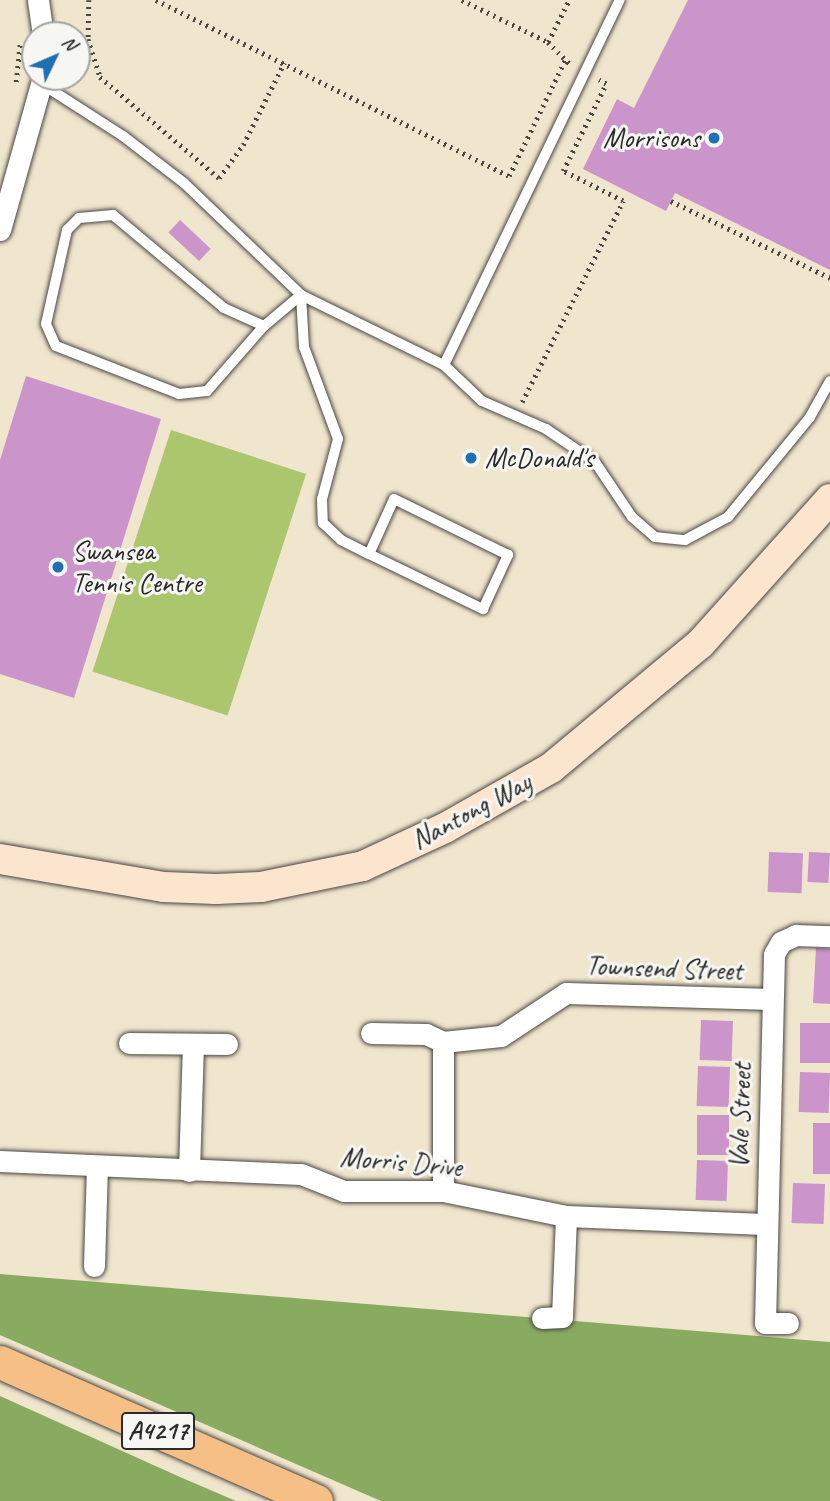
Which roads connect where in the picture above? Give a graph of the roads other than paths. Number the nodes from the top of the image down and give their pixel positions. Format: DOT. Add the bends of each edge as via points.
graph roads {
  1 [pos="38,0"];
  2 [pos="620,0"];
  3 [pos="41,21"];
  4 [pos="40,91"];
  5 [pos="58,91"];
  6 [pos="0,230"];
  7 [pos="301,296"];
  8 [pos="264,326"];
  9 [pos="444,365"];
  10 [pos="830,381"];
  11 [pos="830,499"];
  12 [pos="369,554"];
  13 [pos="3,857"];
  14 [pos="830,936"];
  15 [pos="772,999"];
  16 [pos="371,1033"];
  17 [pos="443,1042"];
  18 [pos="129,1043"];
  19 [pos="193,1044"];
  20 [pos="227,1044"];
  21 [pos="0,1161"];
  22 [pos="97,1166"];
  23 [pos="188,1171"];
  24 [pos="443,1191"];
  25 [pos="566,1216"];
  26 [pos="764,1224"];
  27 [pos="94,1266"];
  28 [pos="542,1318"];
  29 [pos="788,1323"];
  30 [pos="0,1362"];
  31 [pos="316,1501"];
  1 -- 3 [label="street"];
  2 -- 9 [label="lane"];
  4 -- 6 [label="street"];
  5 -- 7 [label="lane" via="184,183"];
  7 -- 8 [label="lane"];
  7 -- 9 [label="lane"];
  7 -- 12 [label="lane" via="304,347 338,439 322,499 323,523 341,540"];
  8 -- 8 [label="lane" via="207,391 178,394 56,346 46,324 67,230 79,218 113,215 224,308"];
  9 -- 10 [label="lane" via="482,401 595,462 632,517 655,537 685,540 728,517 810,417"];
  11 -- 13 [label="street, Nantong Way" via="700,644 551,768 446,828 363,866 261,887 216,889 164,887"];
  12 -- 12 [label="lane" via="483,609 508,555 394,499"];
  14 -- 15 [label="street, Vale Street" via="796,935 780,942 774,954"];
  15 -- 17 [label="street, Townsend Street" via="566,993 501,1036"];
  15 -- 26 [label="street, Vale Street"];
  16 -- 17 [label="street, Townsend Street" via="426,1034"];
  17 -- 24 [label="street"];
  18 -- 19 [label="street"];
  19 -- 20 [label="street"];
  19 -- 23 [label="street"];
  21 -- 22 [label="street, Morris Drive"];
  22 -- 23 [label="street, Morris Drive"];
  22 -- 27 [label="street"];
  23 -- 24 [label="street, Morris Drive" via="301,1174 345,1191"];
  24 -- 25 [label="street, Morris Drive"];
  25 -- 26 [label="street, Morris Drive"];
  25 -- 28 [label="street" via="562,1317"];
  26 -- 29 [label="street, Vale Street" via="765,1322"];
  30 -- 31 [label="main road, A4217"];
}
